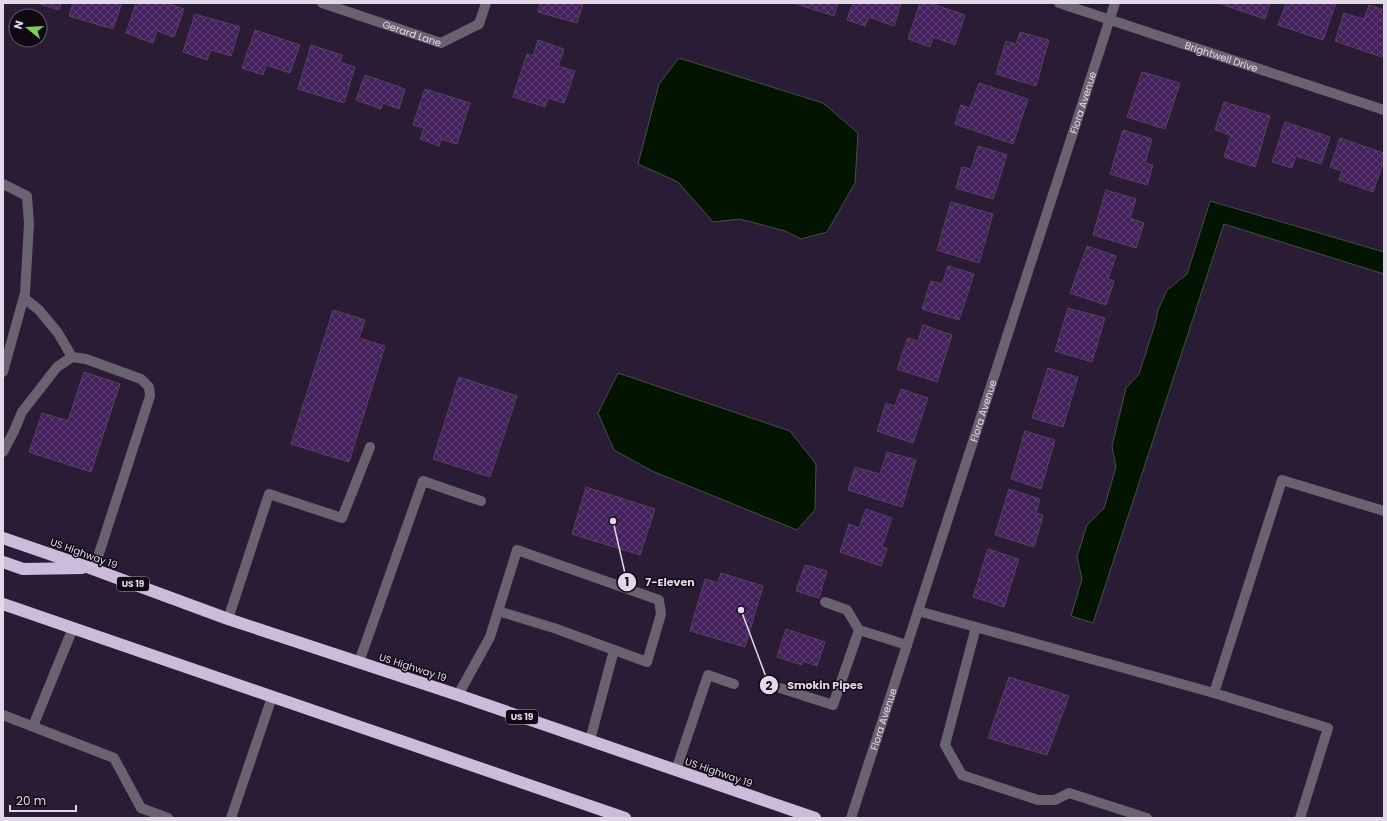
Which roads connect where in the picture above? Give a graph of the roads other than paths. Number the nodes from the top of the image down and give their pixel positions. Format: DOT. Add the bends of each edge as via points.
graph roads {
  1 [pos="322,3"];
  2 [pos="486,3"];
  3 [pos="1059,3"];
  4 [pos="1116,3"];
  5 [pos="1110,20"];
  6 [pos="1384,110"];
  7 [pos="3,184"];
  8 [pos="24,298"];
  9 [pos="72,357"];
  10 [pos="3,372"];
  11 [pos="370,447"];
  12 [pos="3,452"];
  13 [pos="481,502"];
  14 [pos="1384,511"];
  15 [pos="3,538"];
  16 [pos="3,562"];
  17 [pos="92,568"];
  18 [pos="825,602"];
  19 [pos="3,604"];
  20 [pos="498,611"];
  21 [pos="918,611"];
  22 [pos="228,619"];
  23 [pos="976,627"];
  24 [pos="73,628"];
  25 [pos="859,630"];
  26 [pos="907,645"];
  27 [pos="614,650"];
  28 [pos="359,662"];
  29 [pos="734,684"];
  30 [pos="780,688"];
  31 [pos="1214,693"];
  32 [pos="458,695"];
  33 [pos="272,696"];
  34 [pos="3,715"];
  35 [pos="33,726"];
  36 [pos="590,740"];
  37 [pos="676,770"];
  38 [pos="168,818"];
  39 [pos="231,818"];
  40 [pos="625,818"];
  41 [pos="815,818"];
  42 [pos="851,818"];
  43 [pos="1148,818"];
  44 [pos="1300,818"];
  1 -- 2 [label="street, Gerard Lane" via="441,43 479,24"];
  3 -- 5 [label="street, Brightwell Drive"];
  4 -- 5 [label="street, Flora Avenue"];
  5 -- 6 [label="street, Brightwell Drive"];
  5 -- 21 [label="street, Flora Avenue"];
  7 -- 8 [label="street" via="27,196 29,224"];
  8 -- 9 [label="street" via="39,310 58,333"];
  8 -- 10 [label="street"];
  9 -- 12 [label="street" via="57,367 22,412"];
  9 -- 17 [label="street" via="86,359 140,379 149,387 150,396"];
  11 -- 22 [label="street" via="342,518 269,494"];
  13 -- 28 [label="street" via="423,481"];
  14 -- 31 [label="street" via="1282,480"];
  15 -- 17 [label="highway, US Highway 19 / US 19"];
  16 -- 17 [label="highway" via="23,569"];
  17 -- 22 [label="highway, US Highway 19 / US 19"];
  18 -- 25 [label="street" via="847,610"];
  19 -- 24 [label="highway"];
  20 -- 27 [label="street"];
  20 -- 27 [label="street" via="517,550 659,600 661,614 647,662"];
  20 -- 32 [label="street" via="490,636"];
  21 -- 23 [label="street"];
  21 -- 26 [label="street, Flora Avenue"];
  22 -- 28 [label="highway, US Highway 19 / US 19"];
  23 -- 31 [label="street"];
  23 -- 43 [label="street" via="945,745 962,776 1038,800 1055,800 1069,793"];
  24 -- 33 [label="highway"];
  24 -- 35 [label="street"];
  25 -- 26 [label="street"];
  25 -- 30 [label="street" via="833,705"];
  26 -- 42 [label="street, Flora Avenue"];
  27 -- 36 [label="street"];
  28 -- 32 [label="highway, US Highway 19 / US 19"];
  29 -- 37 [label="street" via="708,675"];
  31 -- 44 [label="street" via="1328,728"];
  32 -- 36 [label="highway, US Highway 19 / US 19"];
  33 -- 39 [label="street"];
  33 -- 40 [label="highway"];
  34 -- 35 [label="street"];
  35 -- 38 [label="street" via="114,758 141,808"];
  36 -- 37 [label="highway, US Highway 19 / US 19"];
  37 -- 41 [label="highway, US Highway 19 / US 19"];
}
